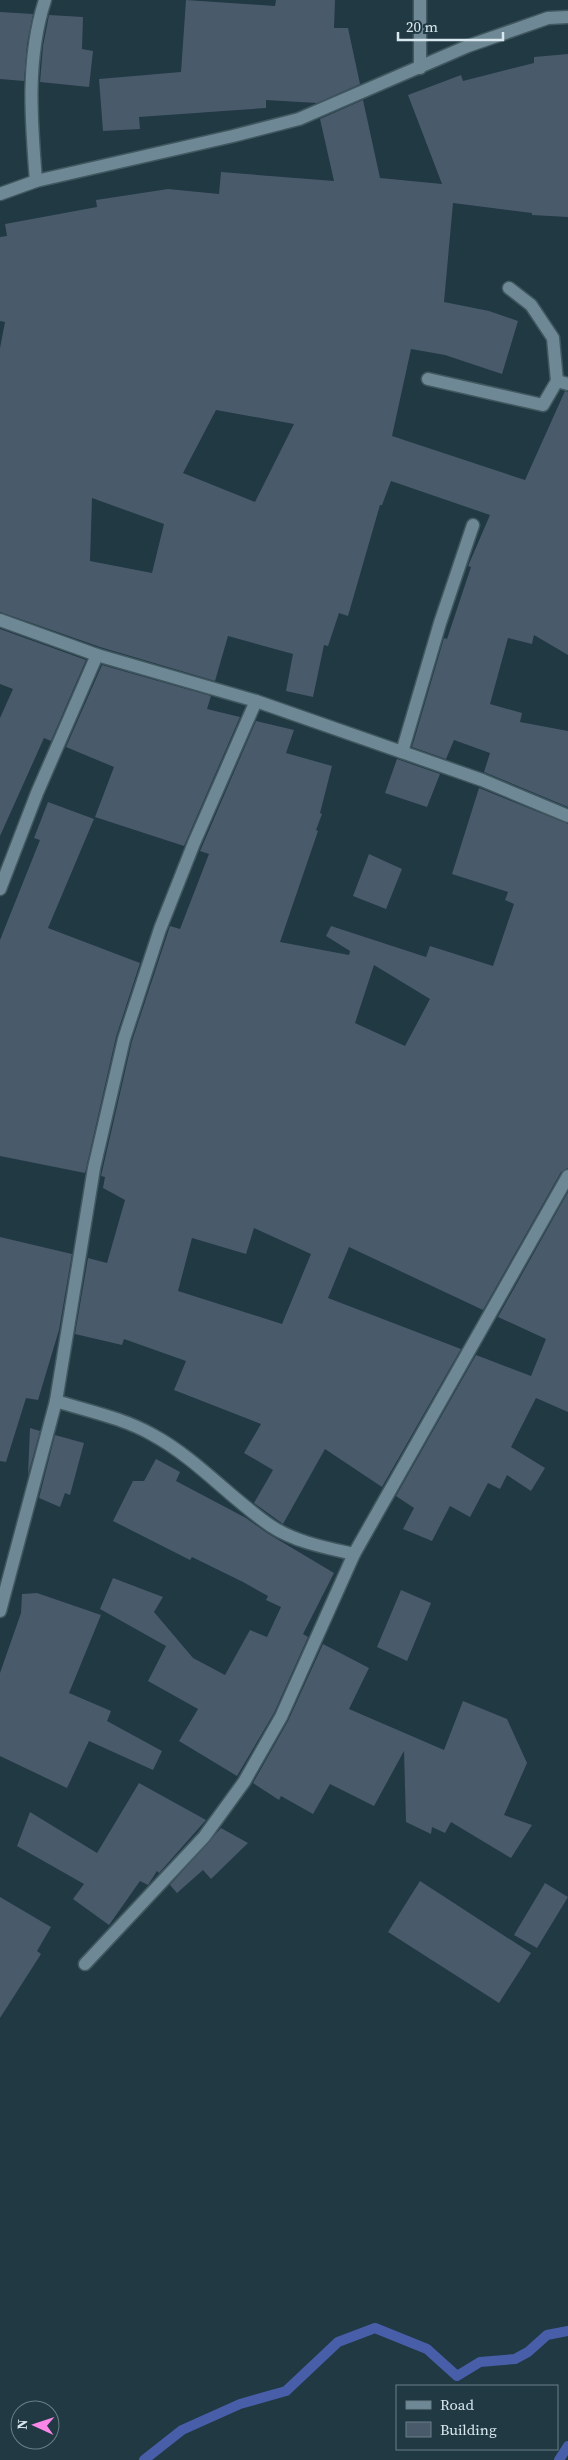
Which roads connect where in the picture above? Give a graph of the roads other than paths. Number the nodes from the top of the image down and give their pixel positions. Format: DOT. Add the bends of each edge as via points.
graph roads {
  1 [pos="45,0"];
  2 [pos="420,0"];
  3 [pos="568,17"];
  4 [pos="420,68"];
  5 [pos="36,181"];
  6 [pos="0,194"];
  7 [pos="509,288"];
  8 [pos="428,379"];
  9 [pos="562,382"];
  10 [pos="473,525"];
  11 [pos="0,620"];
  12 [pos="97,655"];
  13 [pos="256,701"];
  14 [pos="402,752"];
  15 [pos="568,816"];
  16 [pos="0,889"];
  17 [pos="568,1176"];
  18 [pos="56,1401"];
  19 [pos="354,1554"];
  20 [pos="0,1611"];
  21 [pos="85,1964"];
  1 -- 5 [label="street" via="31,75 30,113"];
  2 -- 4 [label="street"];
  3 -- 4 [label="street" via="548,18 504,33"];
  4 -- 5 [label="street" via="299,119"];
  5 -- 6 [label="street"];
  7 -- 9 [label="street" via="531,305 553,338"];
  8 -- 9 [label="street" via="543,404"];
  10 -- 14 [label="street"];
  11 -- 12 [label="street"];
  12 -- 13 [label="street"];
  12 -- 16 [label="street" via="37,793"];
  13 -- 14 [label="street"];
  13 -- 18 [label="street" via="170,903 124,1039 94,1168"];
  14 -- 15 [label="street" via="482,780"];
  17 -- 19 [label="street"];
  18 -- 19 [label="street" via="132,1424 154,1435 186,1456 272,1526 318,1545"];
  18 -- 20 [label="street"];
  19 -- 21 [label="street" via="281,1717 244,1782 204,1837"];
}
